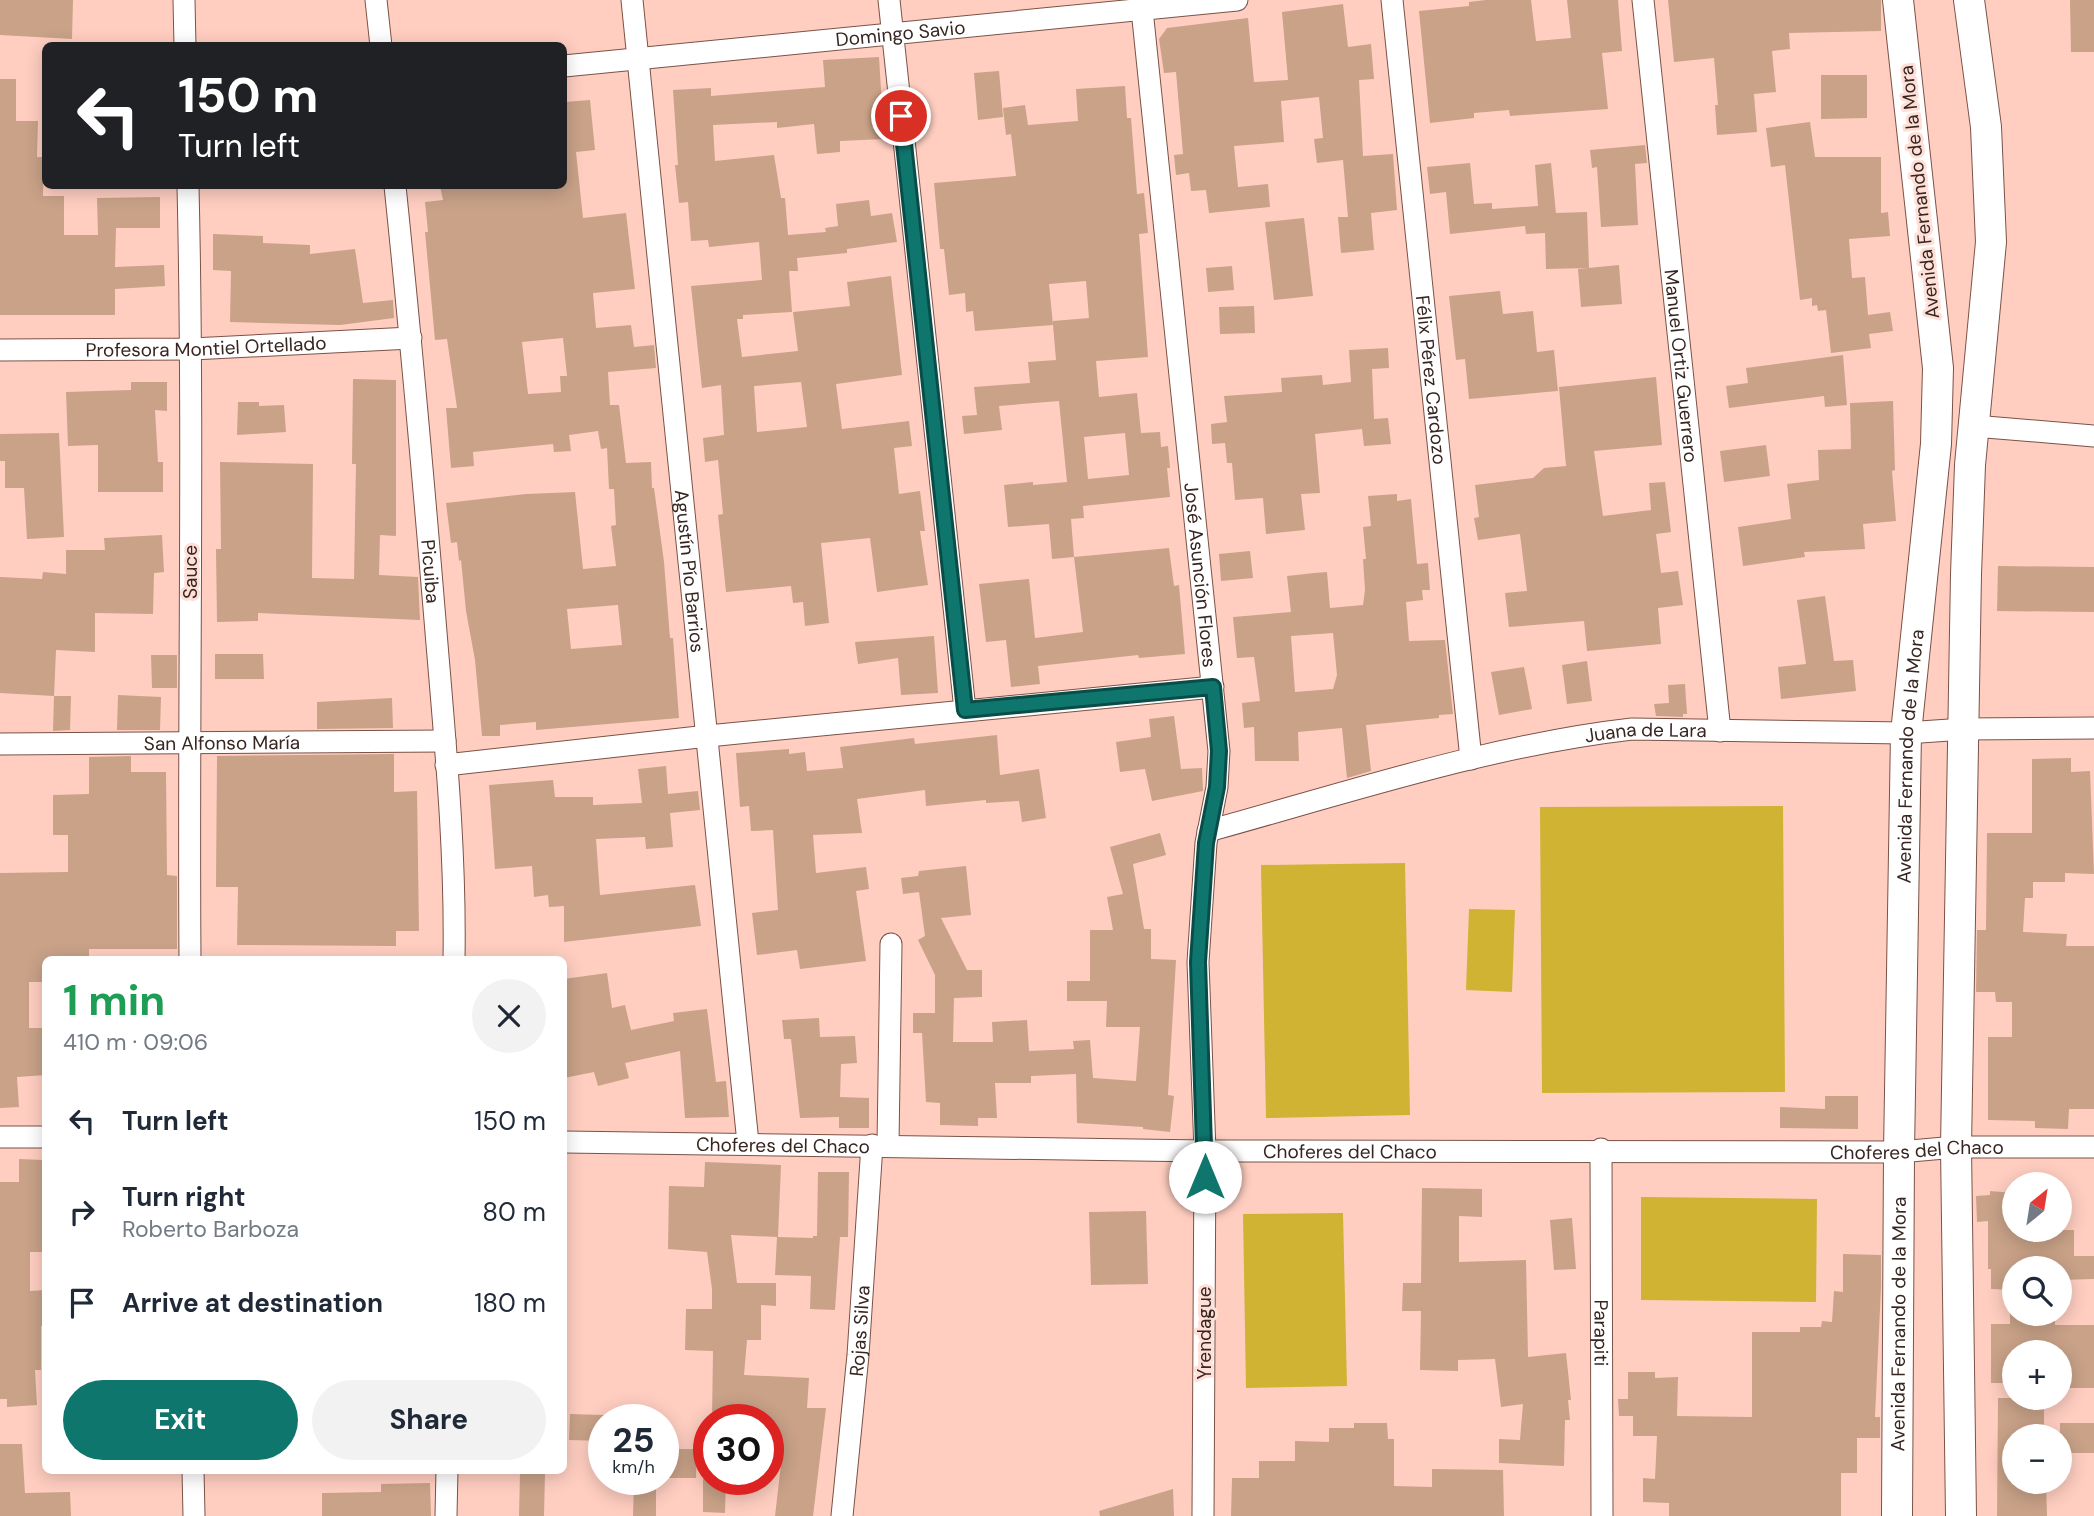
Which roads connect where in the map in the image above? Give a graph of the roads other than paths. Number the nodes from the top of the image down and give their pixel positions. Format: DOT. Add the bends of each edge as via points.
graph roads {
  1 [pos="184,0"];
  2 [pos="376,0"];
  3 [pos="632,0"];
  4 [pos="889,0"];
  5 [pos="1237,0"];
  6 [pos="1392,0"];
  7 [pos="1643,0"];
  8 [pos="1898,0"];
  9 [pos="1969,0"];
  10 [pos="1141,5"];
  11 [pos="893,35"];
  12 [pos="185,42"];
  13 [pos="381,42"];
  14 [pos="639,60"];
  15 [pos="567,66"];
  16 [pos="188,189"];
  17 [pos="395,189"];
  18 [pos="411,338"];
  19 [pos="192,349"];
  20 [pos="0,350"];
  21 [pos="1975,426"];
  22 [pos="2094,436"];
  23 [pos="1213,687"];
  24 [pos="965,710"];
  25 [pos="2094,728"];
  26 [pos="1964,729"];
  27 [pos="1720,731"];
  28 [pos="1906,733"];
  29 [pos="708,736"];
  30 [pos="445,741"];
  31 [pos="0,744"];
  32 [pos="189,745"];
  33 [pos="1471,759"];
  34 [pos="446,765"];
  35 [pos="1208,831"];
  36 [pos="891,944"];
  37 [pos="190,956"];
  38 [pos="454,956"];
  39 [pos="0,1137"];
  40 [pos="42,1138"];
  41 [pos="567,1142"];
  42 [pos="748,1143"];
  43 [pos="880,1145"];
  44 [pos="1956,1147"];
  45 [pos="2094,1147"];
  46 [pos="1601,1149"];
  47 [pos="1205,1150"];
  48 [pos="1899,1152"];
  49 [pos="193,1474"];
  50 [pos="447,1474"];
  51 [pos="194,1516"];
  52 [pos="446,1516"];
  53 [pos="842,1516"];
  54 [pos="1203,1516"];
  55 [pos="1602,1516"];
  56 [pos="1898,1516"];
  57 [pos="1961,1516"];
  1 -- 12 [label="street"];
  2 -- 13 [label="street"];
  3 -- 14 [label="street, Agustín Pío Barrios"];
  4 -- 11 [label="street"];
  5 -- 10 [label="street, Domingo Savio"];
  6 -- 33 [label="street, Félix Pérez Cardozo"];
  7 -- 27 [label="street, Manuel Ortiz Guerrero"];
  8 -- 28 [label="main road, Avenida Fernando de la Mora" via="1938,368 1936,444"];
  9 -- 21 [label="main road" via="1986,127 1991,242"];
  10 -- 11 [label="street, Domingo Savio"];
  10 -- 23 [label="street, José Asunción Flores"];
  11 -- 14 [label="street, Domingo Savio"];
  11 -- 24 [label="street"];
  14 -- 15 [label="street, Domingo Savio"];
  14 -- 29 [label="street, Agustín Pío Barrios"];
  16 -- 19 [label="street, Sauce"];
  17 -- 18 [label="street, Picuiba"];
  18 -- 19 [label="street, Profesora Montiel Ortellado"];
  18 -- 30 [label="street, Picuiba"];
  19 -- 20 [label="street, Profesora Montiel Ortellado"];
  19 -- 32 [label="street, Sauce"];
  21 -- 22 [label="street"];
  21 -- 26 [label="main road" via="1966,573"];
  23 -- 24 [label="street"];
  23 -- 35 [label="street, José Asunción Flores" via="1219,751"];
  24 -- 29 [label="street"];
  25 -- 26 [label="street, Juana de Lara"];
  26 -- 28 [label="street, Juana de Lara"];
  26 -- 44 [label="main road"];
  27 -- 28 [label="street, Juana de Lara"];
  27 -- 33 [label="street, Juana de Lara" via="1619,730"];
  28 -- 48 [label="main road, Avenida Fernando de la Mora"];
  29 -- 34 [label="street"];
  29 -- 42 [label="street, Agustín Pío Barrios"];
  30 -- 32 [label="street, San Alfonso María"];
  30 -- 34 [label="street, Picuiba"];
  31 -- 32 [label="street, San Alfonso María"];
  32 -- 37 [label="street, Sauce"];
  33 -- 35 [label="street, Juana de Lara"];
  34 -- 38 [label="street, Picuiba"];
  35 -- 47 [label="street, José Asunción Flores" via="1198,962"];
  36 -- 43 [label="street, Rojas Silva"];
  39 -- 40 [label="street"];
  41 -- 42 [label="street, Choferes del Chaco"];
  42 -- 43 [label="street, Choferes del Chaco"];
  43 -- 47 [label="street, Choferes del Chaco"];
  43 -- 53 [label="street, Rojas Silva"];
  44 -- 45 [label="street, Choferes del Chaco"];
  44 -- 48 [label="street, Choferes del Chaco"];
  44 -- 57 [label="main road"];
  46 -- 47 [label="street, Choferes del Chaco"];
  46 -- 48 [label="street, Choferes del Chaco"];
  46 -- 55 [label="street, Parapiti"];
  47 -- 54 [label="street, Yrendague"];
  48 -- 56 [label="main road, Avenida Fernando de la Mora"];
  49 -- 51 [label="street"];
  50 -- 52 [label="street"];
}
